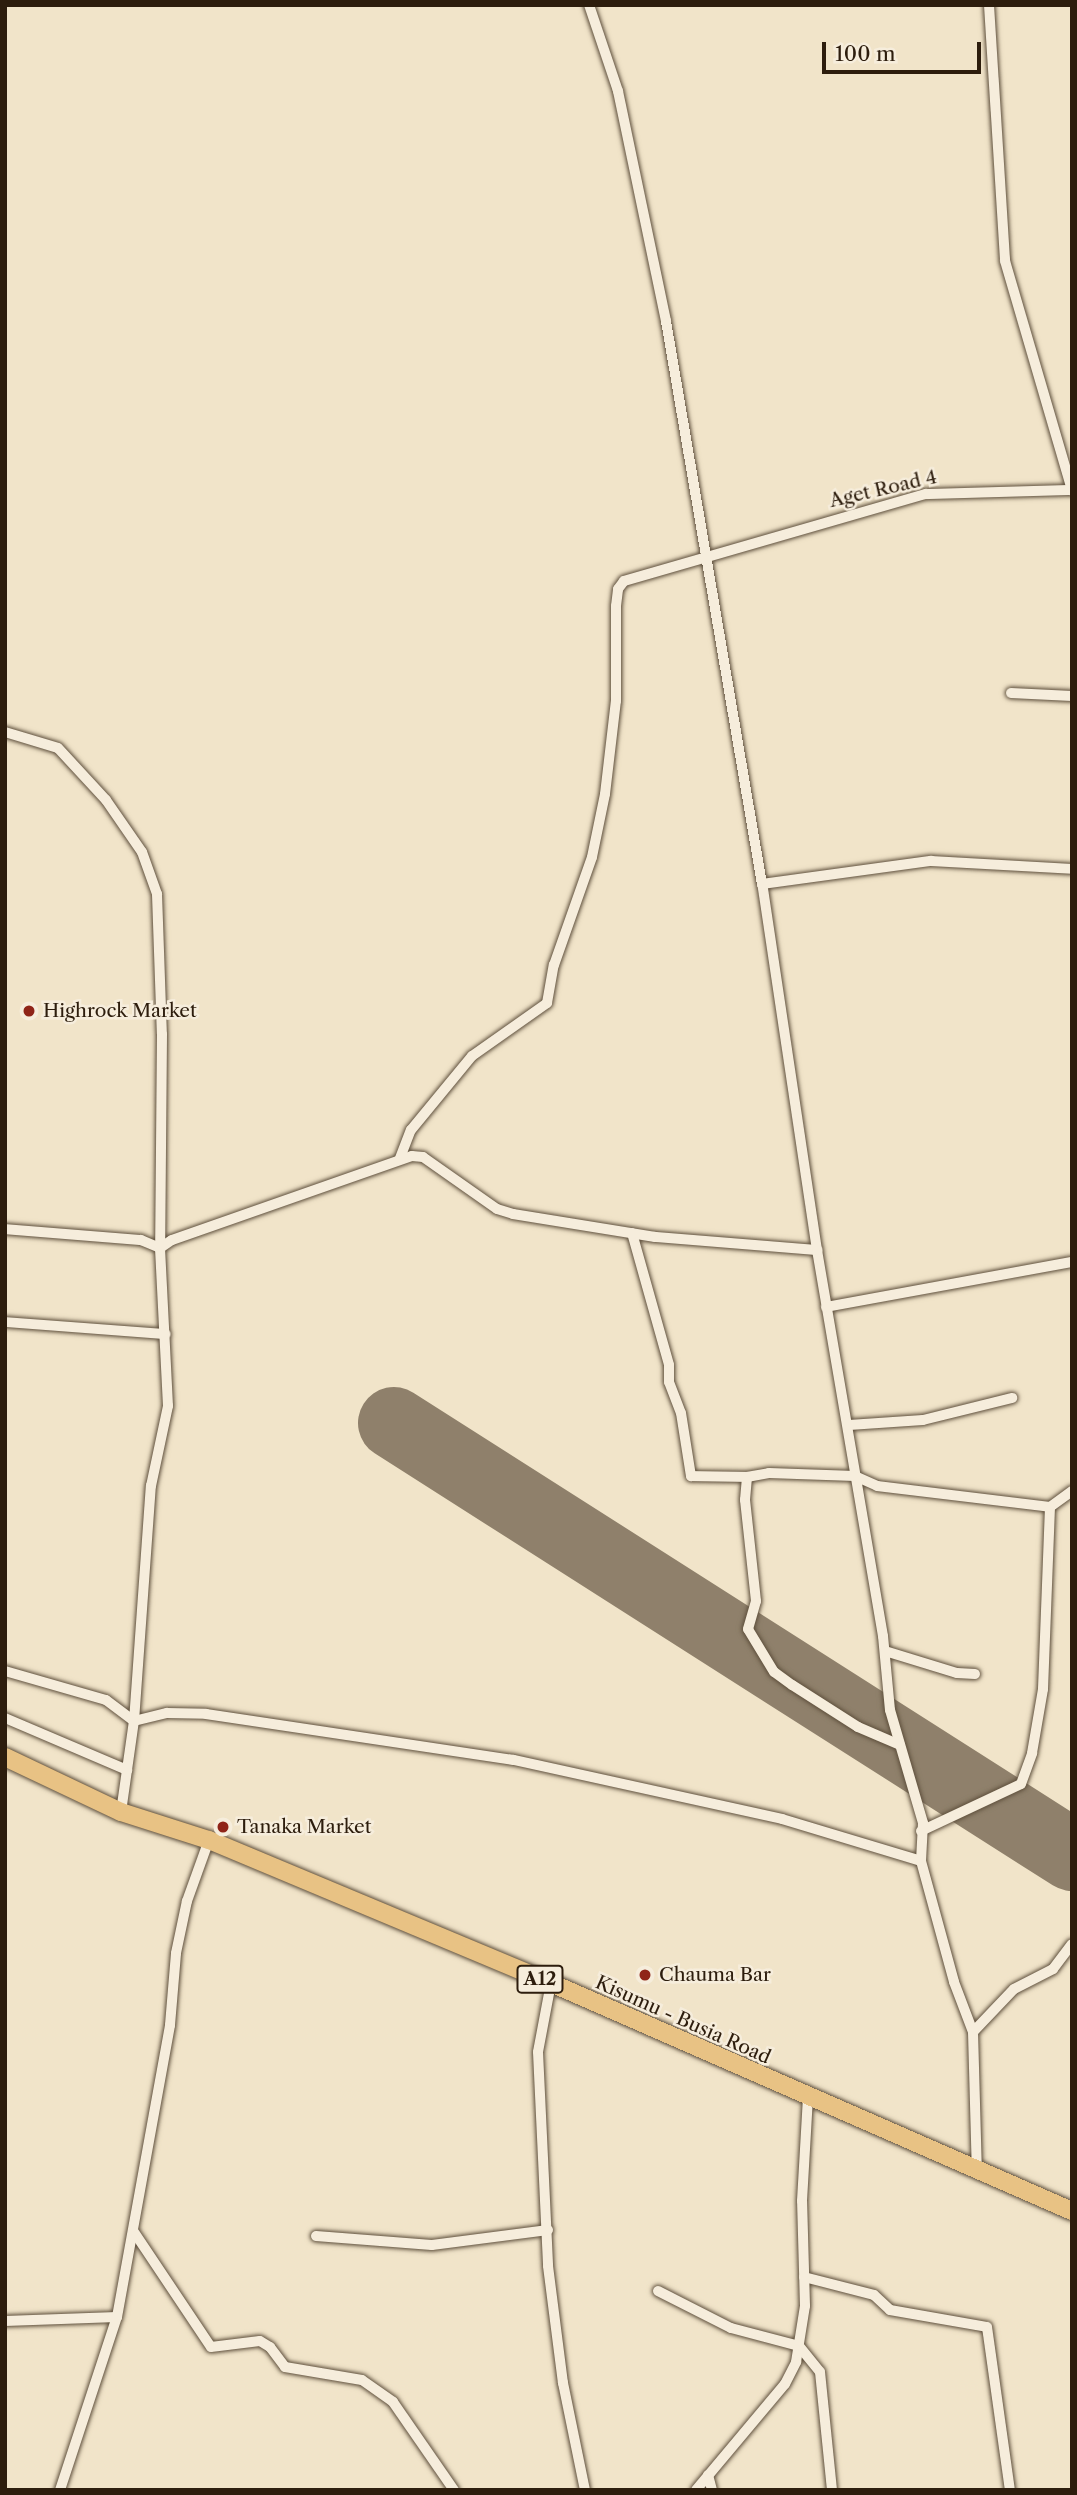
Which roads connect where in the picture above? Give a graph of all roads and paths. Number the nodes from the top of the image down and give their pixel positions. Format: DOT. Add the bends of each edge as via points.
graph roads {
  1 [pos="589,5"];
  2 [pos="989,5"];
  3 [pos="1072,490"];
  4 [pos="709,559"];
  5 [pos="1011,693"];
  6 [pos="1072,696"];
  7 [pos="5,732"];
  8 [pos="1072,869"];
  9 [pos="762,884"];
  10 [pos="400,1158"];
  11 [pos="5,1229"];
  12 [pos="632,1233"];
  13 [pos="160,1248"];
  14 [pos="817,1250"];
  15 [pos="1072,1262"];
  16 [pos="826,1307"];
  17 [pos="5,1322"];
  18 [pos="166,1334"];
  19 [pos="1012,1398"];
  20 [pos="849,1425"];
  21 [pos="855,1476"];
  22 [pos="747,1477"];
  23 [pos="1072,1491"];
  24 [pos="1050,1507"];
  25 [pos="885,1651"];
  26 [pos="5,1671"];
  27 [pos="975,1674"];
  28 [pos="5,1718"];
  29 [pos="134,1721"];
  30 [pos="901,1745"];
  31 [pos="5,1757"];
  32 [pos="127,1770"];
  33 [pos="121,1812"];
  34 [pos="921,1831"];
  35 [pos="209,1840"];
  36 [pos="921,1861"];
  37 [pos="1072,1944"];
  38 [pos="551,1983"];
  39 [pos="973,2032"];
  40 [pos="808,2098"];
  41 [pos="977,2171"];
  42 [pos="1072,2211"];
  43 [pos="548,2230"];
  44 [pos="134,2232"];
  45 [pos="316,2236"];
  46 [pos="804,2277"];
  47 [pos="657,2291"];
  48 [pos="117,2317"];
  49 [pos="5,2321"];
  50 [pos="800,2346"];
  51 [pos="708,2474"];
  52 [pos="60,2490"];
  53 [pos="454,2490"];
  54 [pos="585,2490"];
  55 [pos="696,2490"];
  56 [pos="712,2490"];
  57 [pos="832,2490"];
  58 [pos="1010,2490"];
  1 -- 4 [label="street" via="618,91"];
  2 -- 3 [label="street" via="1005,261"];
  3 -- 4 [label="street, Aget Road 4" via="926,494 796,528"];
  4 -- 9 [label="street" via="725,679"];
  4 -- 10 [label="street, Aget Road 4" via="636,574 618,589 616,701 605,794 592,856 554,965 547,1003 472,1056 411,1130"];
  5 -- 6 [label="street"];
  7 -- 13 [label="street" via="48,743 73,763 134,838 155,883 162,1034"];
  8 -- 9 [label="street" via="932,861"];
  9 -- 14 [label="street"];
  10 -- 12 [label="street" via="423,1157 505,1211"];
  10 -- 13 [label="street"];
  11 -- 13 [label="street" via="141,1240"];
  12 -- 14 [label="street"];
  12 -- 22 [label="street" via="670,1365 669,1382 681,1413 691,1476"];
  13 -- 18 [label="street"];
  14 -- 16 [label="street"];
  15 -- 16 [label="street"];
  16 -- 20 [label="street"];
  17 -- 18 [label="street"];
  18 -- 29 [label="street" via="168,1406 151,1486"];
  19 -- 20 [label="street" via="923,1420"];
  20 -- 21 [label="street"];
  21 -- 22 [label="street" via="769,1473"];
  21 -- 24 [label="street" via="877,1486"];
  21 -- 25 [label="street"];
  22 -- 30 [label="street" via="745,1500 756,1601 748,1629 783,1679 858,1727"];
  23 -- 24 [label="street"];
  24 -- 34 [label="street" via="1043,1689 1032,1753 1021,1784"];
  25 -- 27 [label="street"];
  25 -- 30 [label="street" via="890,1710"];
  26 -- 29 [label="street" via="106,1700"];
  28 -- 32 [label="street"];
  29 -- 32 [label="street"];
  29 -- 36 [label="street" via="167,1713 206,1714 514,1760 782,1819"];
  30 -- 34 [label="street"];
  31 -- 33 [label="highway, Kisumu - Busia Road / A12"];
  32 -- 33 [label="street"];
  33 -- 35 [label="highway, Kisumu - Busia Road / A12"];
  34 -- 36 [label="street"];
  35 -- 38 [label="highway, Kisumu - Busia Road / A12"];
  35 -- 44 [label="street" via="187,1901 176,1953 170,2025"];
  36 -- 39 [label="street" via="954,1982"];
  37 -- 39 [label="street" via="1053,1969 1014,1989"];
  38 -- 40 [label="highway, Kisumu - Busia Road / A12"];
  38 -- 43 [label="street" via="538,2052"];
  39 -- 41 [label="street"];
  40 -- 41 [label="highway, Kisumu - Busia Road / A12"];
  40 -- 46 [label="street"];
  41 -- 42 [label="highway, Kisumu - Busia Road / A12"];
  43 -- 45 [label="street" via="432,2245"];
  43 -- 54 [label="street" via="548,2266 563,2383"];
  44 -- 48 [label="street"];
  44 -- 53 [label="street" via="211,2347 260,2341 285,2367 362,2380 393,2402"];
  46 -- 50 [label="street"];
  46 -- 58 [label="street" via="874,2295 890,2310 987,2327"];
  47 -- 50 [label="street" via="731,2328"];
  48 -- 49 [label="street"];
  48 -- 52 [label="street"];
  50 -- 51 [label="street" via="785,2384"];
  50 -- 57 [label="street" via="820,2372"];
  51 -- 55 [label="street"];
  51 -- 56 [label="street"];
}
